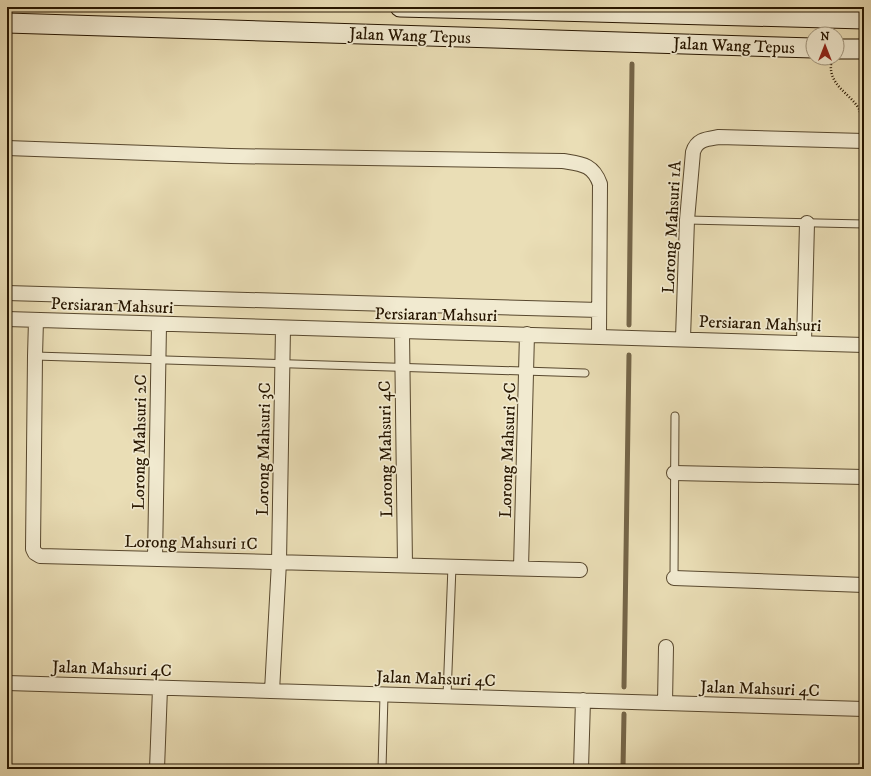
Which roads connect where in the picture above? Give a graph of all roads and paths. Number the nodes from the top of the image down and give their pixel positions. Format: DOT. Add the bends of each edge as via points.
graph roads {
  1 [pos="400,7"];
  2 [pos="864,19"];
  3 [pos="7,23"];
  4 [pos="805,48"];
  5 [pos="845,49"];
  6 [pos="864,49"];
  7 [pos="831,66"];
  8 [pos="863,141"];
  9 [pos="7,148"];
  10 [pos="687,220"];
  11 [pos="807,223"];
  12 [pos="864,224"];
  13 [pos="7,293"];
  14 [pos="599,310"];
  15 [pos="7,319"];
  16 [pos="36,320"];
  17 [pos="159,325"];
  18 [pos="283,328"];
  19 [pos="402,332"];
  20 [pos="528,334"];
  21 [pos="599,335"];
  22 [pos="683,338"];
  23 [pos="804,342"];
  24 [pos="864,345"];
  25 [pos="35,356"];
  26 [pos="158,360"];
  27 [pos="282,364"];
  28 [pos="402,368"];
  29 [pos="527,372"];
  30 [pos="585,373"];
  31 [pos="675,416"];
  32 [pos="674,473"];
  33 [pos="864,477"];
  34 [pos="155,559"];
  35 [pos="279,562"];
  36 [pos="405,565"];
  37 [pos="452,566"];
  38 [pos="521,568"];
  39 [pos="580,570"];
  40 [pos="674,578"];
  41 [pos="864,586"];
  42 [pos="666,647"];
  43 [pos="7,683"];
  44 [pos="160,688"];
  45 [pos="272,691"];
  46 [pos="384,694"];
  47 [pos="447,696"];
  48 [pos="583,700"];
  49 [pos="665,703"];
  50 [pos="864,709"];
  51 [pos="157,769"];
  52 [pos="382,769"];
  53 [pos="581,769"];
  1 -- 2 [label="main road, Jalan Wang Tepus"];
  3 -- 4 [label="main road, Jalan Wang Tepus"];
  5 -- 6 [label="main road"];
  7 -- 8 [label="path" via="835,81 859,110"];
  8 -- 10 [label="street, Lorong Mahsuri 1A" via="719,137 701,141 693,152"];
  9 -- 14 [label="street" via="231,156 562,161 587,166 594,171 600,184"];
  10 -- 11 [label="lane"];
  10 -- 22 [label="street, Lorong Mahsuri 1A"];
  11 -- 12 [label="lane"];
  11 -- 23 [label="street"];
  13 -- 14 [label="street"];
  14 -- 21 [label="street"];
  15 -- 16 [label="street, Persiaran Mahsuri"];
  16 -- 17 [label="street, Persiaran Mahsuri"];
  16 -- 25 [label="street, Lorong Mahsuri 1C"];
  17 -- 18 [label="street, Persiaran Mahsuri"];
  17 -- 26 [label="street, Lorong Mahsuri 2C"];
  18 -- 19 [label="street, Persiaran Mahsuri"];
  18 -- 27 [label="street, Lorong Mahsuri 3C"];
  19 -- 20 [label="street, Persiaran Mahsuri"];
  19 -- 28 [label="street, Lorong Mahsuri 4C"];
  20 -- 21 [label="street, Persiaran Mahsuri"];
  20 -- 29 [label="street, Lorong Mahsuri 5C"];
  21 -- 22 [label="street, Persiaran Mahsuri"];
  22 -- 23 [label="street, Persiaran Mahsuri"];
  23 -- 24 [label="street, Persiaran Mahsuri"];
  25 -- 26 [label="lane"];
  25 -- 34 [label="street, Lorong Mahsuri 1C" via="35,553 40,556"];
  26 -- 27 [label="lane"];
  26 -- 34 [label="street, Lorong Mahsuri 2C"];
  27 -- 28 [label="lane"];
  27 -- 35 [label="street, Lorong Mahsuri 3C"];
  28 -- 29 [label="lane"];
  28 -- 36 [label="street, Lorong Mahsuri 4C"];
  29 -- 30 [label="lane"];
  29 -- 38 [label="street, Lorong Mahsuri 5C"];
  31 -- 32 [label="lane"];
  32 -- 33 [label="street"];
  32 -- 40 [label="lane"];
  34 -- 35 [label="street, Lorong Mahsuri 1C"];
  35 -- 36 [label="street, Lorong Mahsuri 1C"];
  35 -- 45 [label="street, Lorong Mahsuri 3C"];
  36 -- 37 [label="street, Lorong Mahsuri 1C"];
  37 -- 38 [label="street, Lorong Mahsuri 1C"];
  37 -- 47 [label="lane"];
  38 -- 39 [label="street, Lorong Mahsuri 1C"];
  40 -- 41 [label="street"];
  42 -- 49 [label="street"];
  43 -- 44 [label="street, Jalan Mahsuri 4C"];
  44 -- 45 [label="street, Jalan Mahsuri 4C"];
  44 -- 51 [label="street"];
  45 -- 46 [label="street, Jalan Mahsuri 4C"];
  46 -- 47 [label="street, Jalan Mahsuri 4C"];
  46 -- 52 [label="lane"];
  47 -- 48 [label="street, Jalan Mahsuri 4C"];
  48 -- 49 [label="street, Jalan Mahsuri 4C"];
  48 -- 53 [label="street"];
  49 -- 50 [label="street, Jalan Mahsuri 4C"];
}
